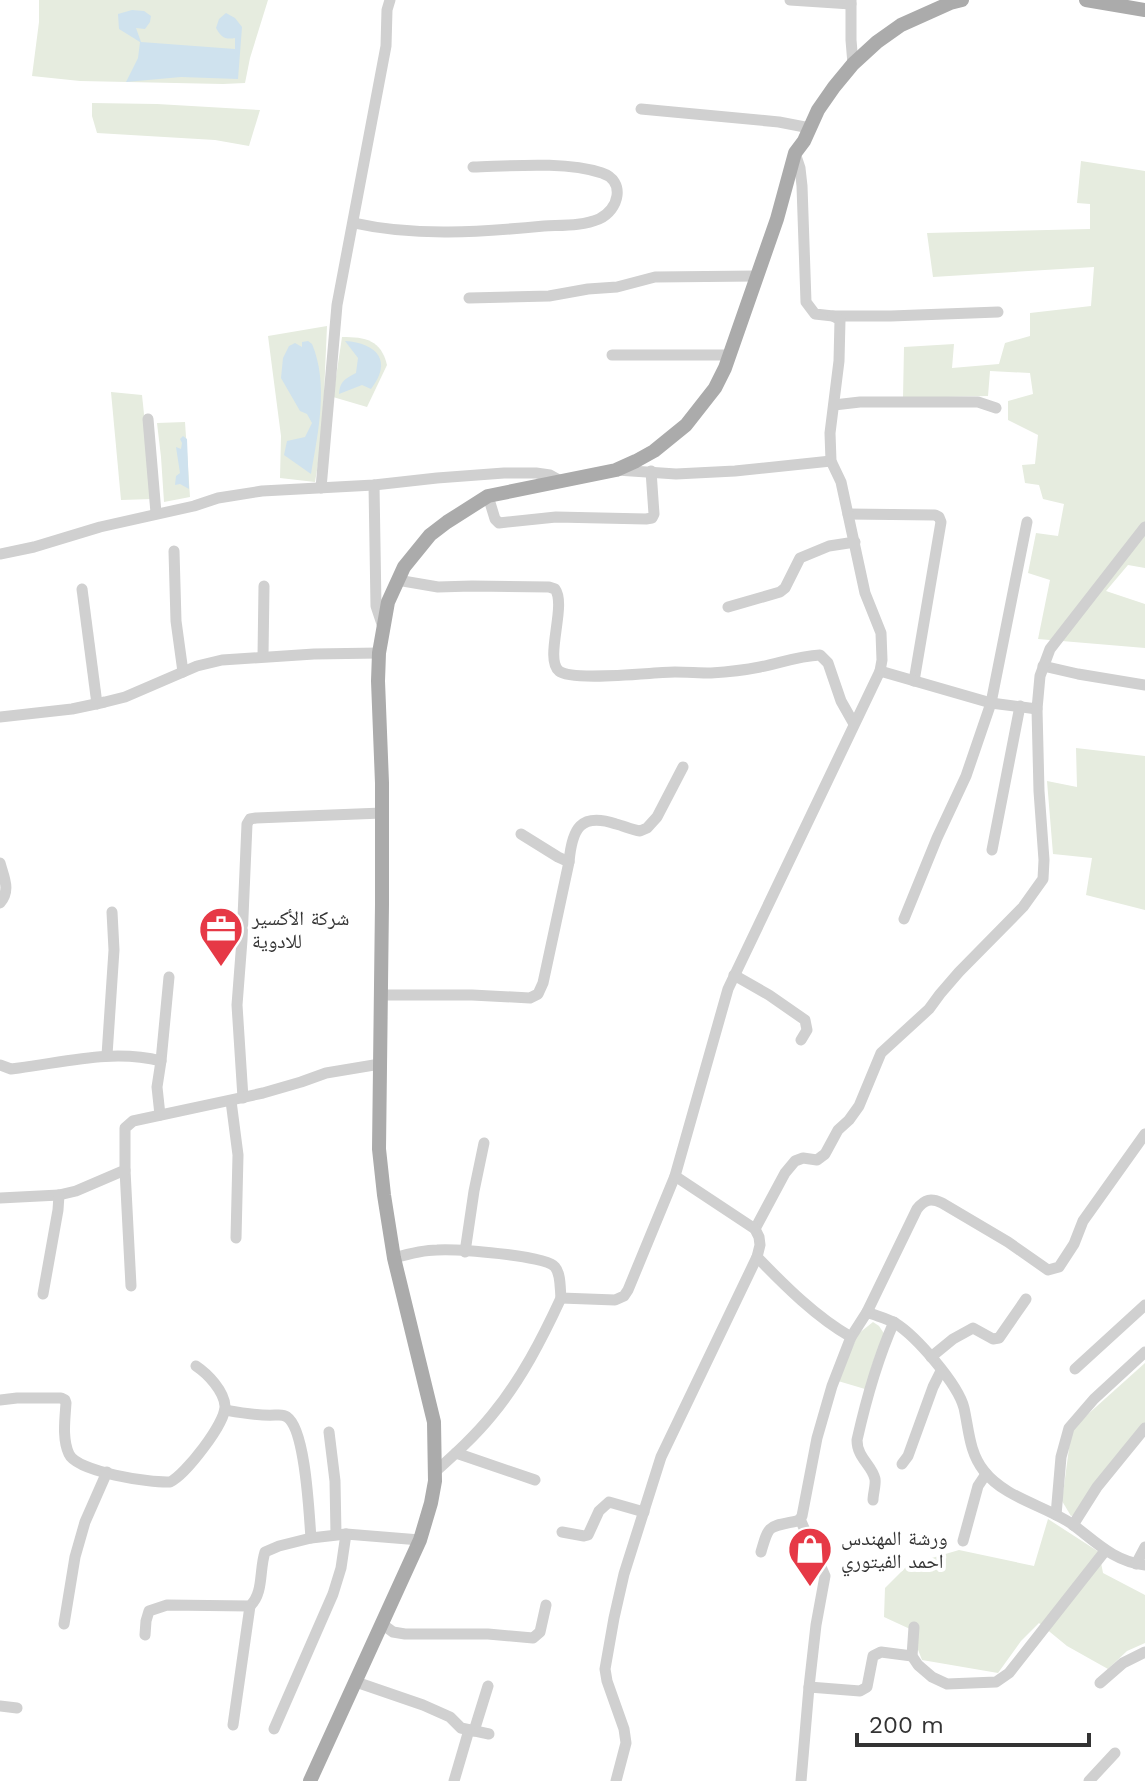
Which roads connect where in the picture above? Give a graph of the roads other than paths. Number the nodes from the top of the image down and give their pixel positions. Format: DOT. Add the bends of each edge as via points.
graph roads {
  1 [pos="390,0"];
  2 [pos="790,0"];
  3 [pos="962,0"];
  4 [pos="1086,0"];
  5 [pos="851,2"];
  6 [pos="1145,10"];
  7 [pos="853,64"];
  8 [pos="641,109"];
  9 [pos="810,128"];
  10 [pos="795,153"];
  11 [pos="473,167"];
  12 [pos="354,223"];
  13 [pos="757,276"];
  14 [pos="469,298"];
  15 [pos="998,312"];
  16 [pos="833,316"];
  17 [pos="612,355"];
  18 [pos="730,355"];
  19 [pos="834,405"];
  20 [pos="996,408"];
  21 [pos="148,419"];
  22 [pos="831,461"];
  23 [pos="616,470"];
  24 [pos="651,471"];
  25 [pos="559,480"];
  26 [pos="374,485"];
  27 [pos="321,488"];
  28 [pos="488,496"];
  29 [pos="156,513"];
  30 [pos="848,514"];
  31 [pos="1027,522"];
  32 [pos="1145,527"];
  33 [pos="855,542"];
  34 [pos="174,551"];
  35 [pos="0,554"];
  36 [pos="397,580"];
  37 [pos="264,586"];
  38 [pos="82,589"];
  39 [pos="728,607"];
  40 [pos="383,628"];
  41 [pos="379,653"];
  42 [pos="263,656"];
  43 [pos="1043,666"];
  44 [pos="880,671"];
  45 [pos="183,672"];
  46 [pos="914,681"];
  47 [pos="1145,685"];
  48 [pos="991,703"];
  49 [pos="97,704"];
  50 [pos="1020,706"];
  51 [pos="1037,709"];
  52 [pos="0,717"];
  53 [pos="854,724"];
  54 [pos="683,767"];
  55 [pos="382,813"];
  56 [pos="521,834"];
  57 [pos="992,850"];
  58 [pos="569,862"];
  59 [pos="0,863"];
  60 [pos="0,903"];
  61 [pos="112,912"];
  62 [pos="904,919"];
  63 [pos="734,975"];
  64 [pos="169,977"];
  65 [pos="381,995"];
  66 [pos="801,1040"];
  67 [pos="107,1055"];
  68 [pos="161,1061"];
  69 [pos="380,1064"];
  70 [pos="0,1065"];
  71 [pos="237,1100"];
  72 [pos="160,1115"];
  73 [pos="1145,1134"];
  74 [pos="484,1143"];
  75 [pos="125,1170"];
  76 [pos="675,1176"];
  77 [pos="59,1195"];
  78 [pos="0,1198"];
  79 [pos="755,1229"];
  80 [pos="236,1238"];
  81 [pos="465,1252"];
  82 [pos="757,1257"];
  83 [pos="394,1258"];
  84 [pos="131,1286"];
  85 [pos="43,1294"];
  86 [pos="561,1298"];
  87 [pos="1026,1299"];
  88 [pos="1145,1305"];
  89 [pos="867,1312"];
  90 [pos="894,1322"];
  91 [pos="851,1337"];
  92 [pos="1145,1352"];
  93 [pos="931,1357"];
  94 [pos="196,1366"];
  95 [pos="1075,1369"];
  96 [pos="941,1371"];
  97 [pos="0,1400"];
  98 [pos="225,1410"];
  99 [pos="1145,1428"];
  100 [pos="329,1432"];
  101 [pos="456,1453"];
  102 [pos="902,1464"];
  103 [pos="107,1472"];
  104 [pos="435,1472"];
  105 [pos="986,1474"];
  106 [pos="535,1480"];
  107 [pos="873,1500"];
  108 [pos="644,1512"];
  109 [pos="1056,1515"];
  110 [pos="800,1519"];
  111 [pos="1073,1525"];
  112 [pos="562,1532"];
  113 [pos="341,1534"];
  114 [pos="311,1538"];
  115 [pos="420,1540"];
  116 [pos="963,1541"];
  117 [pos="1145,1547"];
  118 [pos="1105,1551"];
  119 [pos="761,1552"];
  120 [pos="1141,1564"];
  121 [pos="546,1605"];
  122 [pos="250,1606"];
  123 [pos="64,1624"];
  124 [pos="382,1624"];
  125 [pos="914,1627"];
  126 [pos="145,1635"];
  127 [pos="1145,1652"];
  128 [pos="912,1656"];
  129 [pos="356,1682"];
  130 [pos="1100,1683"];
  131 [pos="488,1686"];
  132 [pos="809,1687"];
  133 [pos="0,1706"];
  134 [pos="17,1708"];
  135 [pos="233,1725"];
  136 [pos="274,1729"];
  137 [pos="471,1731"];
  138 [pos="489,1734"];
  139 [pos="1115,1753"];
  140 [pos="310,1781"];
  141 [pos="454,1781"];
  142 [pos="616,1781"];
  143 [pos="801,1781"];
  144 [pos="1089,1781"];
  1 -- 12 [label="street"];
  2 -- 5 [label="street"];
  3 -- 7 [label="main road" via="901,25"];
  4 -- 6 [label="main road"];
  5 -- 7 [label="street"];
  7 -- 9 [label="main road"];
  8 -- 9 [label="street"];
  9 -- 10 [label="main road"];
  10 -- 13 [label="main road"];
  10 -- 16 [label="street" via="802,186 806,302 815,314"];
  11 -- 12 [label="street" via="540,166 603,173 612,178 618,198 600,218 572,224 446,233"];
  12 -- 27 [label="street" via="337,305"];
  13 -- 14 [label="street" via="655,277 549,296"];
  13 -- 18 [label="main road"];
  15 -- 16 [label="street"];
  16 -- 19 [label="street" via="840,320"];
  17 -- 18 [label="street"];
  18 -- 23 [label="main road" via="715,388 686,425 654,451"];
  19 -- 20 [label="street" via="978,402"];
  19 -- 22 [label="street"];
  21 -- 29 [label="street"];
  22 -- 24 [label="street" via="735,471"];
  22 -- 30 [label="street"];
  23 -- 24 [label="street"];
  23 -- 25 [label="main road"];
  24 -- 28 [label="street" via="654,514 646,519 556,517 499,523"];
  25 -- 26 [label="street" via="504,473"];
  25 -- 28 [label="main road"];
  26 -- 27 [label="street"];
  26 -- 40 [label="street" via="376,606"];
  27 -- 29 [label="street" via="262,491"];
  28 -- 36 [label="main road" via="430,535"];
  29 -- 35 [label="street"];
  30 -- 33 [label="street"];
  30 -- 46 [label="street" via="935,515 941,522"];
  31 -- 48 [label="street"];
  32 -- 43 [label="street" via="1059,635"];
  33 -- 39 [label="street" via="800,558 780,592"];
  33 -- 44 [label="street" via="865,593 881,633"];
  34 -- 45 [label="street"];
  36 -- 40 [label="main road"];
  36 -- 53 [label="street" via="438,587 555,589 560,602 555,665 572,675 713,673 820,655"];
  37 -- 42 [label="street"];
  38 -- 49 [label="street"];
  40 -- 41 [label="main road"];
  41 -- 42 [label="street"];
  41 -- 55 [label="main road"];
  42 -- 45 [label="street" via="222,660"];
  43 -- 47 [label="street"];
  43 -- 51 [label="street"];
  44 -- 46 [label="street"];
  44 -- 53 [label="street"];
  45 -- 49 [label="street"];
  46 -- 48 [label="street"];
  48 -- 50 [label="street"];
  48 -- 62 [label="street" via="966,776"];
  49 -- 52 [label="street"];
  50 -- 51 [label="street"];
  50 -- 57 [label="street"];
  51 -- 79 [label="street" via="1043,879 929,1009 881,1053 859,1106 825,1154 817,1160 795,1161"];
  53 -- 63 [label="street"];
  54 -- 58 [label="street" via="653,823 640,831 590,820 575,831"];
  55 -- 65 [label="main road"];
  55 -- 71 [label="street" via="256,818 247,824"];
  56 -- 58 [label="street"];
  58 -- 65 [label="street" via="536,997"];
  59 -- 60 [label="street" via="6,893"];
  61 -- 67 [label="street"];
  63 -- 66 [label="street" via="805,1020"];
  63 -- 76 [label="street"];
  64 -- 68 [label="street"];
  65 -- 69 [label="main road"];
  67 -- 68 [label="street"];
  67 -- 70 [label="street" via="11,1069"];
  68 -- 72 [label="street"];
  69 -- 71 [label="street" via="326,1073"];
  69 -- 83 [label="main road" via="379,1149"];
  71 -- 72 [label="street"];
  71 -- 80 [label="street"];
  72 -- 75 [label="street" via="128,1123"];
  73 -- 89 [label="street" via="1083,1221 1059,1267 1048,1270 942,1203 927,1199 917,1209"];
  74 -- 81 [label="street"];
  75 -- 77 [label="street"];
  75 -- 84 [label="street"];
  76 -- 79 [label="street"];
  76 -- 86 [label="street" via="624,1296"];
  77 -- 78 [label="street"];
  77 -- 85 [label="street"];
  79 -- 82 [label="street"];
  81 -- 83 [label="street" via="437,1250"];
  81 -- 86 [label="street" via="552,1264"];
  82 -- 91 [label="street" via="803,1302"];
  82 -- 108 [label="street" via="661,1457"];
  83 -- 104 [label="main road" via="431,1402"];
  86 -- 101 [label="street" via="514,1385"];
  87 -- 93 [label="street" via="999,1338 973,1328"];
  88 -- 95 [label="street"];
  89 -- 90 [label="street"];
  89 -- 91 [label="street"];
  90 -- 93 [label="street"];
  90 -- 107 [label="street" via="881,1350 857,1440 875,1477"];
  91 -- 110 [label="street" via="817,1438"];
  92 -- 109 [label="street" via="1069,1428"];
  93 -- 96 [label="street"];
  94 -- 98 [label="street" via="216,1387"];
  96 -- 102 [label="street"];
  96 -- 105 [label="street" via="963,1404 971,1447"];
  97 -- 103 [label="street" via="65,1400 67,1452 83,1465"];
  98 -- 103 [label="street" via="177,1479 163,1482"];
  98 -- 114 [label="street" via="282,1415 292,1422 304,1465"];
  99 -- 111 [label="street"];
  100 -- 113 [label="street"];
  101 -- 104 [label="street"];
  101 -- 106 [label="street"];
  103 -- 123 [label="street" via="75,1557"];
  104 -- 115 [label="main road"];
  105 -- 109 [label="street"];
  105 -- 116 [label="street"];
  108 -- 112 [label="street" via="609,1502 588,1535"];
  108 -- 142 [label="street" via="624,1574 605,1669 626,1743"];
  109 -- 111 [label="street"];
  110 -- 119 [label="street" via="770,1527"];
  110 -- 132 [label="street" via="825,1576"];
  111 -- 118 [label="street"];
  113 -- 114 [label="street"];
  113 -- 115 [label="street"];
  113 -- 136 [label="street" via="341,1568 333,1594"];
  114 -- 122 [label="street" via="265,1552 259,1591"];
  115 -- 124 [label="main road"];
  117 -- 120 [label="street"];
  118 -- 120 [label="street"];
  118 -- 128 [label="street" via="1003,1679 947,1684"];
  121 -- 124 [label="street" via="540,1632 533,1638 405,1634"];
  122 -- 126 [label="street" via="158,1607 149,1611"];
  122 -- 135 [label="street"];
  124 -- 129 [label="main road"];
  125 -- 128 [label="street"];
  127 -- 130 [label="street"];
  128 -- 132 [label="street" via="877,1653 867,1687 860,1691"];
  129 -- 137 [label="street" via="423,1705"];
  129 -- 140 [label="main road"];
  131 -- 137 [label="street"];
  132 -- 143 [label="street"];
  133 -- 134 [label="street"];
  137 -- 138 [label="street"];
  137 -- 141 [label="street"];
  139 -- 144 [label="street"];
}
